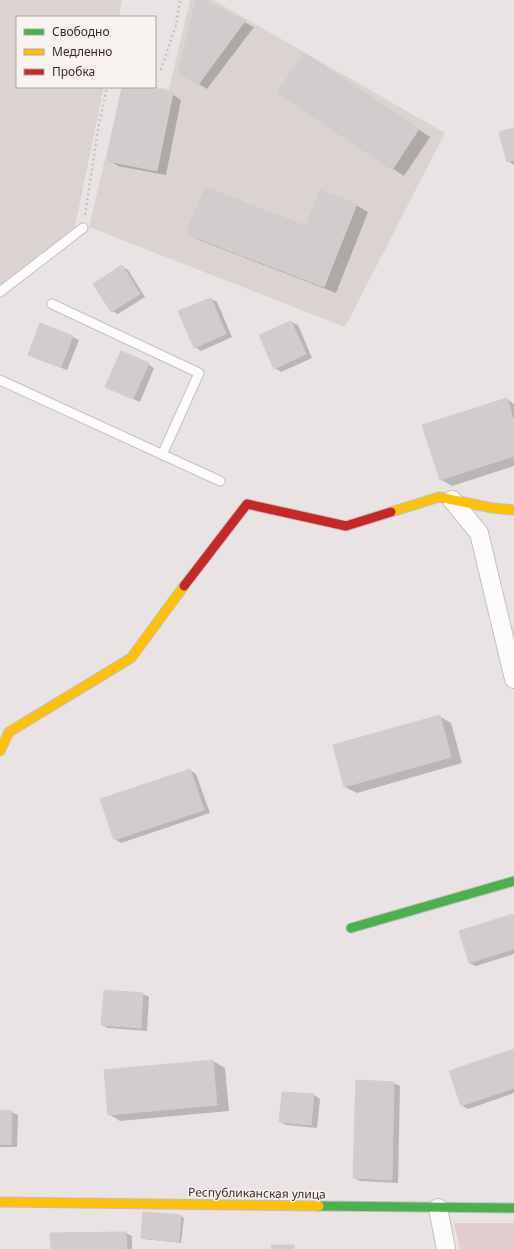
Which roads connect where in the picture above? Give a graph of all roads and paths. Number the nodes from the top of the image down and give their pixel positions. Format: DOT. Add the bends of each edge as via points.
graph roads {
  1 [pos="180,0"];
  2 [pos="156,69"];
  3 [pos="107,88"];
  4 [pos="83,228"];
  5 [pos="0,292"];
  6 [pos="52,304"];
  7 [pos="0,380"];
  8 [pos="162,455"];
  9 [pos="220,481"];
  10 [pos="452,500"];
  11 [pos="514,510"];
  12 [pos="514,679"];
  13 [pos="0,752"];
  14 [pos="514,881"];
  15 [pos="351,928"];
  16 [pos="0,1202"];
  17 [pos="438,1208"];
  18 [pos="514,1208"];
  19 [pos="446,1249"];
  1 -- 2 [label="path" via="176,25 161,69"];
  3 -- 4 [label="path"];
  4 -- 5 [label="lane"];
  6 -- 8 [label="lane" via="199,373"];
  7 -- 8 [label="lane"];
  8 -- 9 [label="lane"];
  10 -- 11 [label="street"];
  10 -- 12 [label="street" via="479,533"];
  10 -- 13 [label="street" via="439,498 346,526 247,504 132,658 9,732"];
  14 -- 15 [label="street"];
  16 -- 17 [label="street, Республиканская улица"];
  17 -- 18 [label="street, Республиканская улица"];
  17 -- 19 [label="street"];
}
